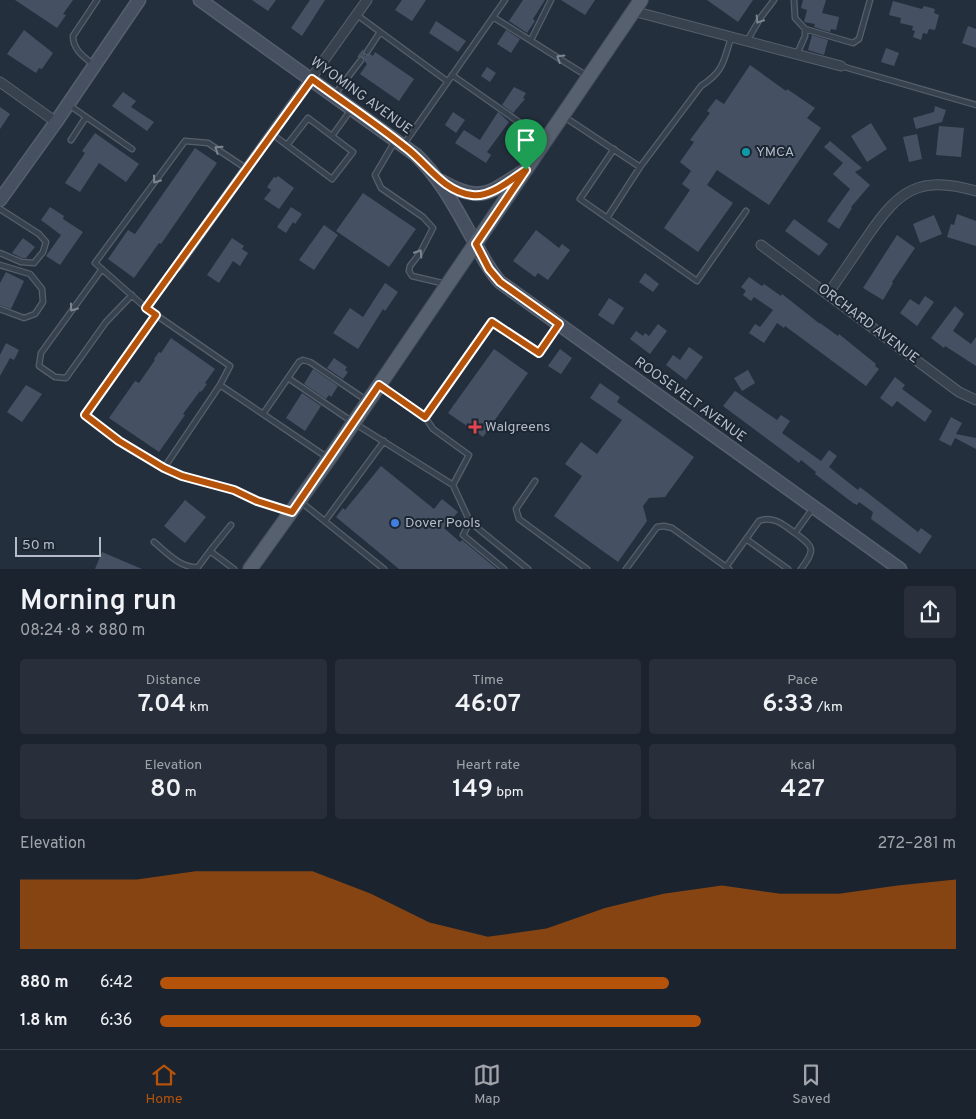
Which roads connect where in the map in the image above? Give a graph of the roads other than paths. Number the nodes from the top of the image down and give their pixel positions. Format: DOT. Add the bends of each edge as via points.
graph roads {
  1 [pos="97,0"];
  2 [pos="139,0"];
  3 [pos="200,0"];
  4 [pos="367,0"];
  5 [pos="505,0"];
  6 [pos="550,0"];
  7 [pos="774,0"];
  8 [pos="794,0"];
  9 [pos="870,0"];
  10 [pos="637,5"];
  11 [pos="357,15"];
  12 [pos="493,17"];
  13 [pos="805,29"];
  14 [pos="380,32"];
  15 [pos="731,38"];
  16 [pos="531,40"];
  17 [pos="747,42"];
  18 [pos="367,52"];
  19 [pos="797,55"];
  20 [pos="361,60"];
  21 [pos="95,65"];
  22 [pos="841,66"];
  23 [pos="452,75"];
  24 [pos="588,76"];
  25 [pos="312,79"];
  26 [pos="447,81"];
  27 [pos="0,82"];
  28 [pos="334,96"];
  29 [pos="68,104"];
  30 [pos="976,105"];
  31 [pos="352,109"];
  32 [pos="562,116"];
  33 [pos="86,117"];
  34 [pos="56,122"];
  35 [pos="272,134"];
  36 [pos="332,136"];
  37 [pos="71,140"];
  38 [pos="546,140"];
  39 [pos="399,142"];
  40 [pos="287,145"];
  41 [pos="132,149"];
  42 [pos="614,149"];
  43 [pos="640,167"];
  44 [pos="247,169"];
  45 [pos="526,170"];
  46 [pos="438,180"];
  47 [pos="976,190"];
  48 [pos="0,200"];
  49 [pos="0,209"];
  50 [pos="746,211"];
  51 [pos="607,218"];
  52 [pos="476,244"];
  53 [pos="761,245"];
  54 [pos="0,252"];
  55 [pos="0,265"];
  56 [pos="177,266"];
  57 [pos="102,269"];
  58 [pos="448,284"];
  59 [pos="828,294"];
  60 [pos="132,295"];
  61 [pos="146,308"];
  62 [pos="0,309"];
  63 [pos="156,315"];
  64 [pos="559,324"];
  65 [pos="288,378"];
  66 [pos="220,385"];
  67 [pos="379,385"];
  68 [pos="976,400"];
  69 [pos="368,402"];
  70 [pos="262,414"];
  71 [pos="425,417"];
  72 [pos="354,422"];
  73 [pos="384,441"];
  74 [pos="329,459"];
  75 [pos="164,468"];
  76 [pos="535,481"];
  77 [pos="453,485"];
  78 [pos="296,506"];
  79 [pos="814,507"];
  80 [pos="325,521"];
  81 [pos="470,522"];
  82 [pos="231,525"];
  83 [pos="795,532"];
  84 [pos="746,539"];
  85 [pos="154,542"];
  86 [pos="210,552"];
  87 [pos="728,568"];
  88 [pos="234,569"];
  89 [pos="250,569"];
  90 [pos="384,569"];
  91 [pos="504,569"];
  92 [pos="528,569"];
  93 [pos="587,569"];
  94 [pos="626,569"];
  95 [pos="788,569"];
  96 [pos="802,569"];
  97 [pos="900,569"];
  1 -- 21 [label="lane" via="73,36 78,51"];
  2 -- 21 [label="street"];
  3 -- 25 [label="street, WYOMING AVENUE"];
  4 -- 11 [label="street"];
  5 -- 12 [label="lane"];
  6 -- 16 [label="lane"];
  7 -- 17 [label="lane, one-way" via="760,17"];
  8 -- 13 [label="lane" via="795,18"];
  9 -- 13 [label="lane" via="857,42"];
  10 -- 15 [label="street"];
  10 -- 24 [label="main road"];
  11 -- 14 [label="lane"];
  11 -- 25 [label="street"];
  12 -- 16 [label="lane"];
  12 -- 23 [label="lane"];
  13 -- 19 [label="lane"];
  14 -- 18 [label="lane"];
  14 -- 26 [label="lane"];
  15 -- 17 [label="street"];
  15 -- 43 [label="lane" via="721,69 701,86"];
  24 -- 16 [label="lane, one-way"];
  17 -- 19 [label="street"];
  19 -- 22 [label="street"];
  20 -- 28 [label="lane"];
  21 -- 29 [label="street"];
  22 -- 30 [label="lane"];
  23 -- 26 [label="lane"];
  23 -- 38 [label="lane"];
  24 -- 32 [label="main road"];
  25 -- 28 [label="street, WYOMING AVENUE"];
  25 -- 35 [label="street"];
  26 -- 39 [label="lane"];
  27 -- 34 [label="street"];
  28 -- 31 [label="street, WYOMING AVENUE"];
  29 -- 33 [label="lane"];
  29 -- 34 [label="street"];
  31 -- 36 [label="lane"];
  31 -- 39 [label="street, WYOMING AVENUE"];
  32 -- 38 [label="main road"];
  32 -- 42 [label="lane"];
  33 -- 37 [label="lane"];
  33 -- 41 [label="lane"];
  34 -- 48 [label="street"];
  35 -- 40 [label="lane"];
  35 -- 44 [label="street"];
  36 -- 40 [label="lane" via="308,118"];
  36 -- 40 [label="lane" via="353,152 332,179"];
  38 -- 45 [label="main road"];
  39 -- 46 [label="street, WYOMING AVENUE"];
  58 -- 39 [label="lane, one-way" via="412,276 410,266 433,228 423,217 380,188 375,175"];
  42 -- 43 [label="lane"];
  42 -- 51 [label="lane" via="580,199"];
  43 -- 51 [label="lane"];
  44 -- 56 [label="street"];
  44 -- 57 [label="lane, one-way" via="208,143 185,141 95,263"];
  45 -- 46 [label="street" via="479,195 456,190"];
  45 -- 52 [label="main road"];
  46 -- 52 [label="street, WYOMING AVENUE"];
  47 -- 59 [label="street" via="940,184 910,191 896,199"];
  49 -- 54 [label="lane" via="46,242 34,263 21,262"];
  50 -- 51 [label="lane" via="697,280"];
  52 -- 58 [label="main road"];
  52 -- 64 [label="street, ROOSEVELT AVENUE" via="500,282"];
  53 -- 59 [label="street, ORCHARD AVENUE"];
  55 -- 62 [label="lane" via="30,274 42,288 43,302 34,314 24,318"];
  56 -- 61 [label="lane"];
  57 -- 60 [label="lane"];
  57 -- 60 [label="lane, one-way" via="41,353 38,366 56,377 66,378 106,322"];
  58 -- 67 [label="main road"];
  59 -- 68 [label="street, ORCHARD AVENUE" via="959,392"];
  60 -- 61 [label="lane"];
  61 -- 63 [label="lane"];
  63 -- 66 [label="lane" via="230,366"];
  63 -- 75 [label="lane" via="85,415 119,441"];
  64 -- 71 [label="lane" via="539,353 492,322"];
  64 -- 79 [label="street, ROOSEVELT AVENUE"];
  65 -- 69 [label="lane" via="299,362 310,362"];
  65 -- 70 [label="lane"];
  65 -- 72 [label="lane"];
  66 -- 70 [label="lane"];
  66 -- 75 [label="lane"];
  67 -- 69 [label="main road"];
  67 -- 71 [label="lane"];
  69 -- 72 [label="main road"];
  70 -- 74 [label="lane"];
  71 -- 77 [label="lane" via="433,429 469,456"];
  72 -- 73 [label="lane"];
  72 -- 74 [label="main road"];
  73 -- 77 [label="lane"];
  73 -- 80 [label="lane"];
  74 -- 78 [label="main road"];
  75 -- 78 [label="lane" via="234,490 257,501"];
  76 -- 93 [label="lane" via="516,509 519,519"];
  77 -- 81 [label="lane"];
  78 -- 80 [label="lane"];
  78 -- 89 [label="main road"];
  79 -- 83 [label="lane"];
  79 -- 97 [label="street, ROOSEVELT AVENUE"];
  80 -- 90 [label="lane"];
  81 -- 91 [label="lane" via="463,535"];
  81 -- 92 [label="lane"];
  82 -- 86 [label="lane"];
  83 -- 84 [label="lane" via="778,521 766,518 759,520"];
  83 -- 96 [label="lane" via="812,549"];
  84 -- 87 [label="lane"];
  84 -- 95 [label="lane"];
  85 -- 86 [label="lane" via="191,568 198,567"];
  86 -- 88 [label="lane"];
  87 -- 94 [label="lane" via="672,528 664,526 657,527"];
}
